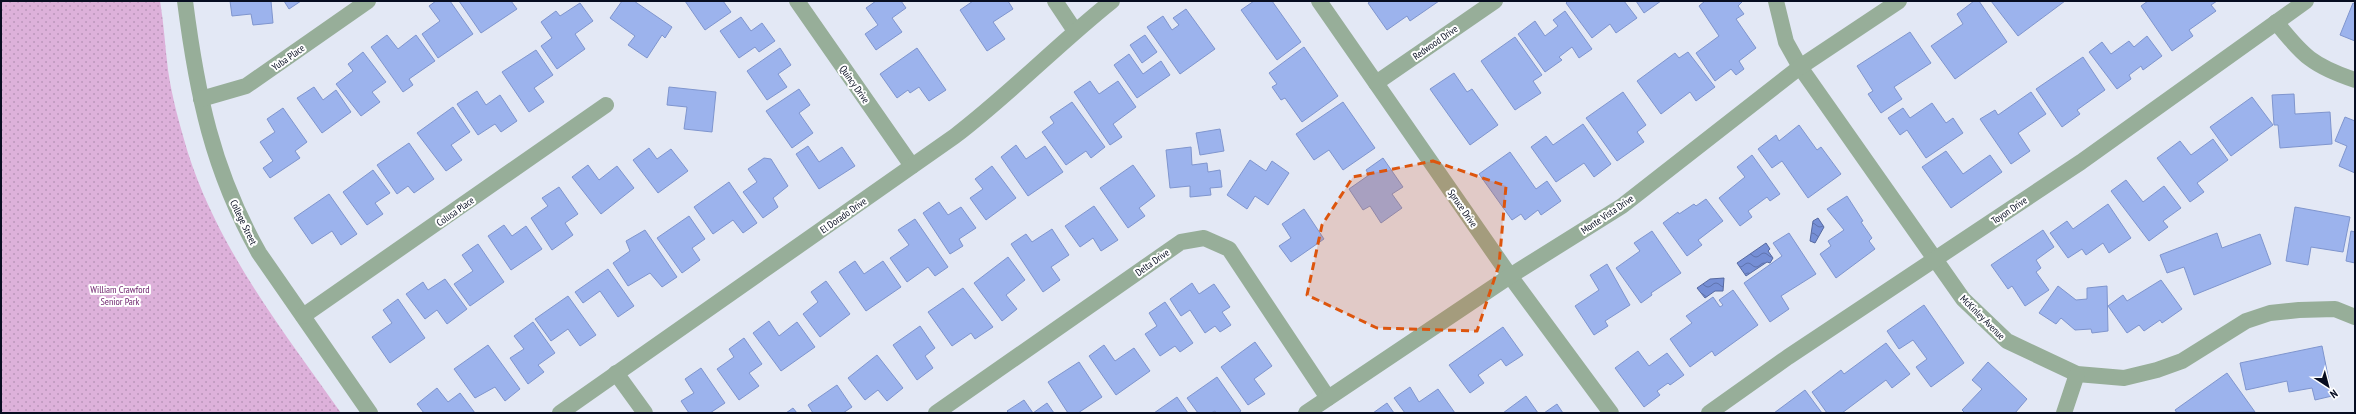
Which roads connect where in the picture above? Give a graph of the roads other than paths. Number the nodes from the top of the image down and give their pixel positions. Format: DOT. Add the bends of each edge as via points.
graph roads {
  1 [pos="185,1"];
  2 [pos="368,1"];
  3 [pos="797,1"];
  4 [pos="1055,1"];
  5 [pos="1112,1"];
  6 [pos="1319,1"];
  7 [pos="1495,1"];
  8 [pos="1776,1"];
  9 [pos="1898,1"];
  10 [pos="2306,1"];
  11 [pos="2276,22"];
  12 [pos="1075,31"];
  13 [pos="1800,67"];
  14 [pos="2355,80"];
  15 [pos="1376,83"];
  16 [pos="201,99"];
  17 [pos="606,105"];
  18 [pos="912,166"];
  19 [pos="1936,259"];
  20 [pos="1510,276"];
  21 [pos="303,316"];
  22 [pos="2355,317"];
  23 [pos="616,373"];
  24 [pos="2077,374"];
  25 [pos="1328,398"];
  26 [pos="370,413"];
  27 [pos="560,413"];
  28 [pos="645,413"];
  29 [pos="936,413"];
  30 [pos="1306,413"];
  31 [pos="1611,413"];
  32 [pos="1709,413"];
  33 [pos="2064,413"];
  1 -- 16 [label="street, College Street" via="194,70"];
  2 -- 16 [label="street, Yuba Place" via="246,86"];
  3 -- 18 [label="street, Quincy Drive"];
  4 -- 12 [label="street"];
  5 -- 12 [label="street, El Dorado Drive"];
  6 -- 15 [label="street, Spruce Drive"];
  7 -- 15 [label="street, Redwood Drive"];
  8 -- 13 [label="street, McKinley Avenue" via="1784,36"];
  9 -- 13 [label="street, Monte Vista Drive"];
  10 -- 11 [label="street, Toyon Drive"];
  11 -- 14 [label="street" via="2300,53 2327,70"];
  11 -- 19 [label="street, Toyon Drive" via="2081,162"];
  12 -- 18 [label="street, El Dorado Drive" via="998,103"];
  13 -- 19 [label="street, McKinley Avenue"];
  13 -- 20 [label="street, Monte Vista Drive" via="1622,206"];
  15 -- 20 [label="street, Spruce Drive"];
  16 -- 21 [label="street, College Street" via="215,153 243,225 259,253"];
  17 -- 21 [label="street, Colusa Place"];
  18 -- 23 [label="street, El Dorado Drive"];
  19 -- 24 [label="street, McKinley Avenue" via="1963,299 2007,341"];
  19 -- 32 [label="street, Toyon Drive"];
  20 -- 25 [label="street, Monte Vista Drive"];
  20 -- 31 [label="street, Spruce Drive"];
  21 -- 26 [label="street, College Street"];
  22 -- 24 [label="street, McKinley Avenue" via="2336,309 2270,313 2246,321 2182,361 2157,370 2124,378"];
  23 -- 27 [label="street, El Dorado Drive"];
  23 -- 28 [label="street"];
  24 -- 33 [label="street"];
  25 -- 29 [label="street, Delta Drive" via="1229,249 1204,238 1181,242"];
  25 -- 30 [label="street, Monte Vista Drive"];
}
